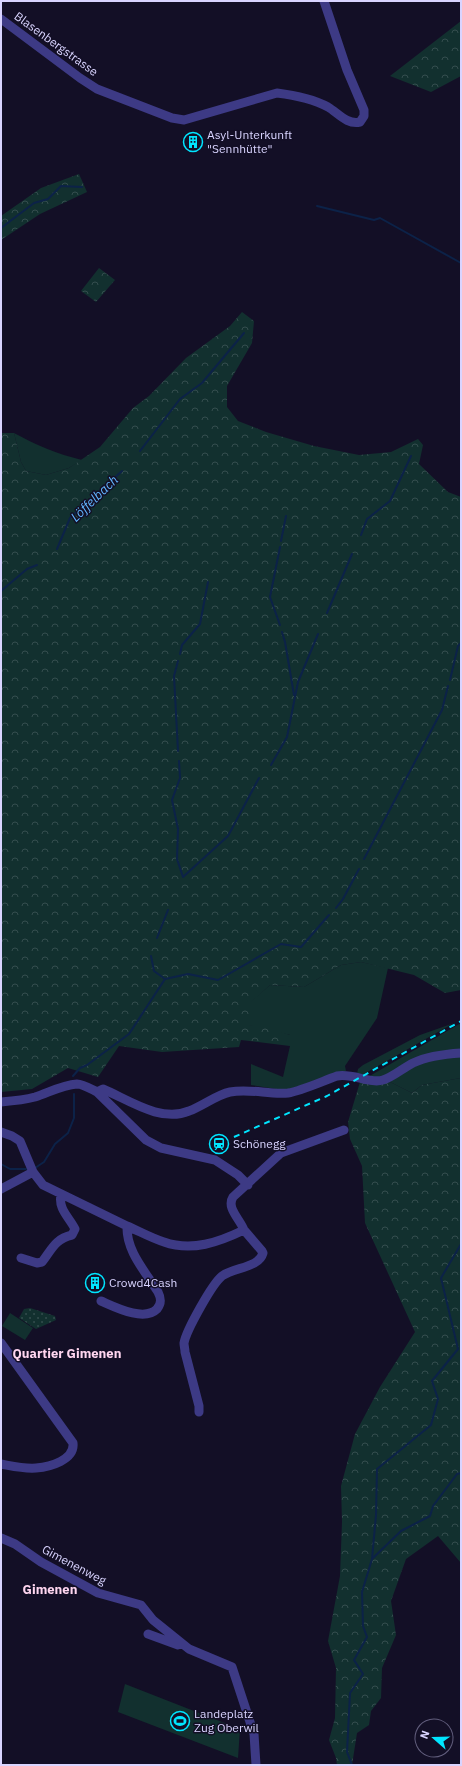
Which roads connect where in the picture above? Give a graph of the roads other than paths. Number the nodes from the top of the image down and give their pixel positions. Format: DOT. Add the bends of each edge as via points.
graph roads {
  1 [pos="324,1"];
  2 [pos="1,19"];
  3 [pos="461,1053"];
  4 [pos="97,1092"];
  5 [pos="1,1102"];
  6 [pos="344,1130"];
  7 [pos="1,1132"];
  8 [pos="33,1172"];
  9 [pos="248,1185"];
  10 [pos="1,1189"];
  11 [pos="61,1195"];
  12 [pos="127,1226"];
  13 [pos="244,1230"];
  14 [pos="21,1258"];
  15 [pos="101,1301"];
  16 [pos="1,1343"];
  17 [pos="199,1412"];
  18 [pos="1,1464"];
  19 [pos="1,1538"];
  20 [pos="148,1634"];
  21 [pos="188,1649"];
  22 [pos="256,1765"];
  1 -- 2 [label="street, Blasenbergstrasse" via="347,70 364,110 360,122 348,121 327,106 289,94 277,93 184,120 172,118 97,89"];
  3 -- 4 [label="street" via="444,1054 414,1063 382,1080 344,1074 290,1093 252,1090 229,1092 189,1112 178,1114 149,1110 103,1089"];
  4 -- 5 [label="street" via="78,1084 24,1099"];
  4 -- 9 [label="street" via="146,1140 161,1148 215,1160 238,1174"];
  6 -- 9 [label="street" via="282,1153"];
  7 -- 8 [label="street" via="20,1141"];
  8 -- 10 [label="street"];
  8 -- 11 [label="street" via="43,1185"];
  9 -- 13 [label="street" via="231,1201"];
  11 -- 12 [label="street"];
  11 -- 14 [label="street" via="63,1212 75,1229 72,1235 57,1242 42,1262"];
  12 -- 13 [label="street" via="164,1243 204,1246"];
  12 -- 15 [label="street" via="131,1248 158,1292 160,1306 151,1313 142,1314 128,1312"];
  13 -- 17 [label="street" via="262,1250 261,1259 227,1273 217,1281 184,1343 200,1406"];
  16 -- 18 [label="street" via="73,1443 74,1448 70,1455 49,1466 19,1468"];
  19 -- 21 [label="street, Gimenenweg" via="98,1593 141,1605 153,1620"];
  20 -- 21 [label="street"];
  21 -- 22 [label="street, Gimenenweg" via="232,1667 254,1734"];
}
